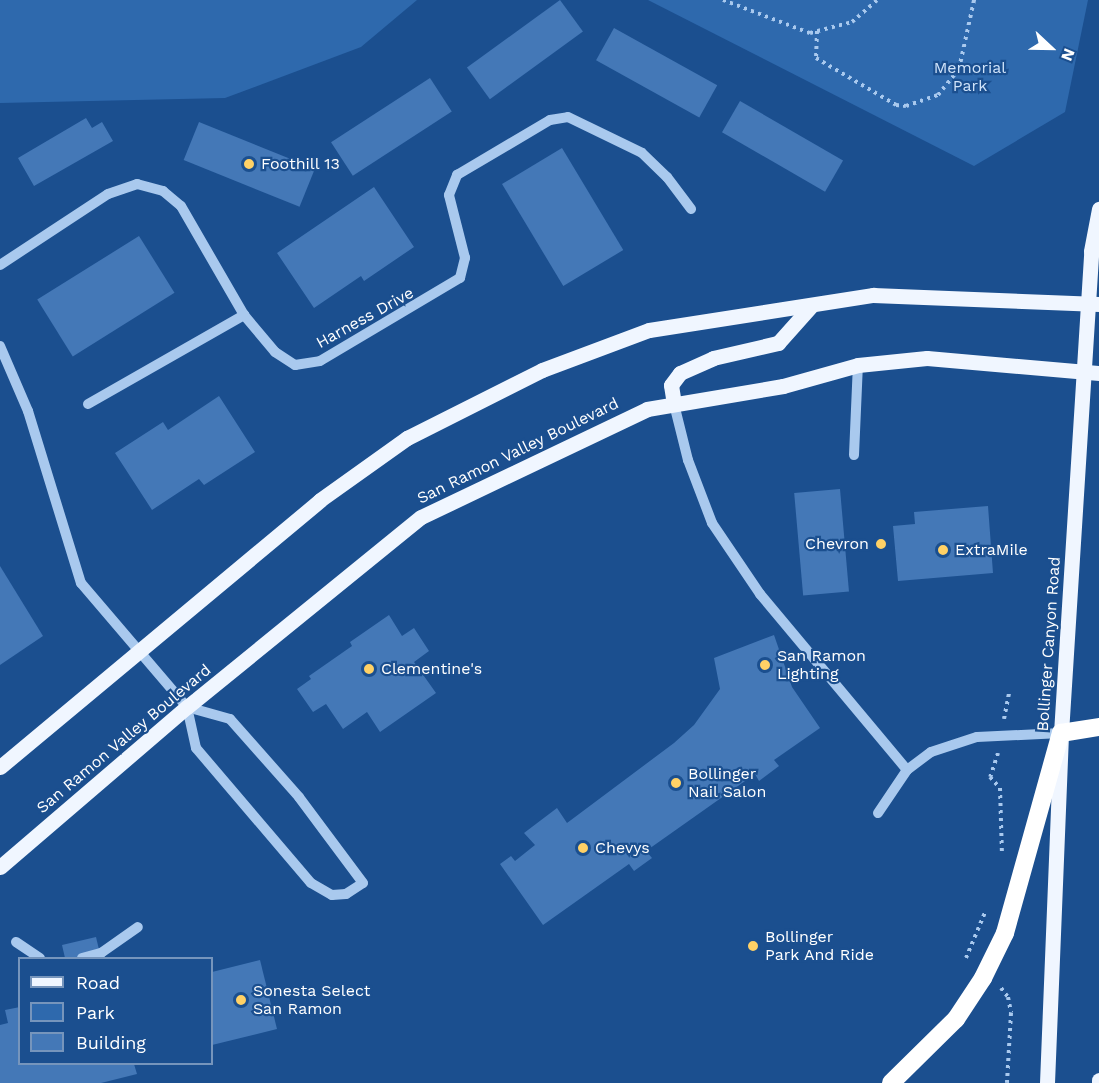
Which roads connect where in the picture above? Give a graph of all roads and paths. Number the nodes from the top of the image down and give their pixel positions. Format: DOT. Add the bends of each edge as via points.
graph roads {
  1 [pos="723,0"];
  2 [pos="877,0"];
  3 [pos="974,0"];
  4 [pos="817,31"];
  5 [pos="691,209"];
  6 [pos="1099,209"];
  7 [pos="0,265"];
  8 [pos="1094,304"];
  9 [pos="811,306"];
  10 [pos="244,315"];
  11 [pos="0,346"];
  12 [pos="858,365"];
  13 [pos="1083,371"];
  14 [pos="1099,373"];
  15 [pos="88,404"];
  16 [pos="674,404"];
  17 [pos="854,455"];
  18 [pos="140,650"];
  19 [pos="187,707"];
  20 [pos="1099,727"];
  21 [pos="1061,733"];
  22 [pos="0,767"];
  23 [pos="907,770"];
  24 [pos="995,772"];
  25 [pos="879,813"];
  26 [pos="1001,862"];
  27 [pos="0,867"];
  28 [pos="987,907"];
  29 [pos="138,927"];
  30 [pos="16,942"];
  31 [pos="38,957"];
  32 [pos="86,957"];
  33 [pos="968,969"];
  34 [pos="1003,990"];
  35 [pos="891,1083"];
  36 [pos="1007,1083"];
  37 [pos="1047,1083"];
  1 -- 4 [label="path" via="810,33"];
  2 -- 4 [label="path" via="852,22"];
  3 -- 4 [label="path" via="959,69 938,94 906,106 896,105 816,58"];
  5 -- 10 [label="street, Harness Drive" via="667,177 642,153 568,117 550,120 458,175 449,195 465,258 460,278 442,292 320,361 295,364 275,352"];
  6 -- 8 [label="main road, Bollinger Canyon Road"];
  7 -- 10 [label="street, Harness Drive" via="108,194 137,184 163,191 181,206"];
  8 -- 9 [label="main road" via="873,295"];
  8 -- 13 [label="main road, Bollinger Canyon Road"];
  9 -- 16 [label="main road" via="778,342 714,358 680,374 671,385"];
  9 -- 18 [label="main road" via="649,330 543,370 407,438 320,500"];
  10 -- 15 [label="street"];
  11 -- 18 [label="street" via="28,411 81,583"];
  12 -- 13 [label="main road, San Ramon Valley Boulevard" via="927,358"];
  12 -- 16 [label="main road, San Ramon Valley Boulevard" via="783,386"];
  12 -- 17 [label="street"];
  13 -- 14 [label="main road, San Ramon Valley Boulevard"];
  13 -- 21 [label="main road, Bollinger Canyon Road"];
  16 -- 19 [label="main road, San Ramon Valley Boulevard" via="647,409 421,517"];
  16 -- 23 [label="street" via="688,460 712,523 760,594"];
  18 -- 19 [label="street"];
  18 -- 22 [label="main road"];
  19 -- 19 [label="street" via="196,748 311,883 332,895 346,894 363,883 299,797 230,719"];
  19 -- 27 [label="main road, San Ramon Valley Boulevard"];
  20 -- 21 [label="highway"];
  21 -- 23 [label="street" via="977,736 931,752"];
  21 -- 35 [label="highway" via="1021,885 987,969 956,1019"];
  21 -- 37 [label="main road, Bollinger Canyon Road"];
  23 -- 25 [label="street"];
  24 -- 26 [label="path" via="990,777 1000,788"];
  28 -- 33 [label="path" via="967,952"];
  29 -- 32 [label="street" via="101,953"];
  30 -- 31 [label="street"];
  34 -- 36 [label="path" via="1011,1013"];
}
